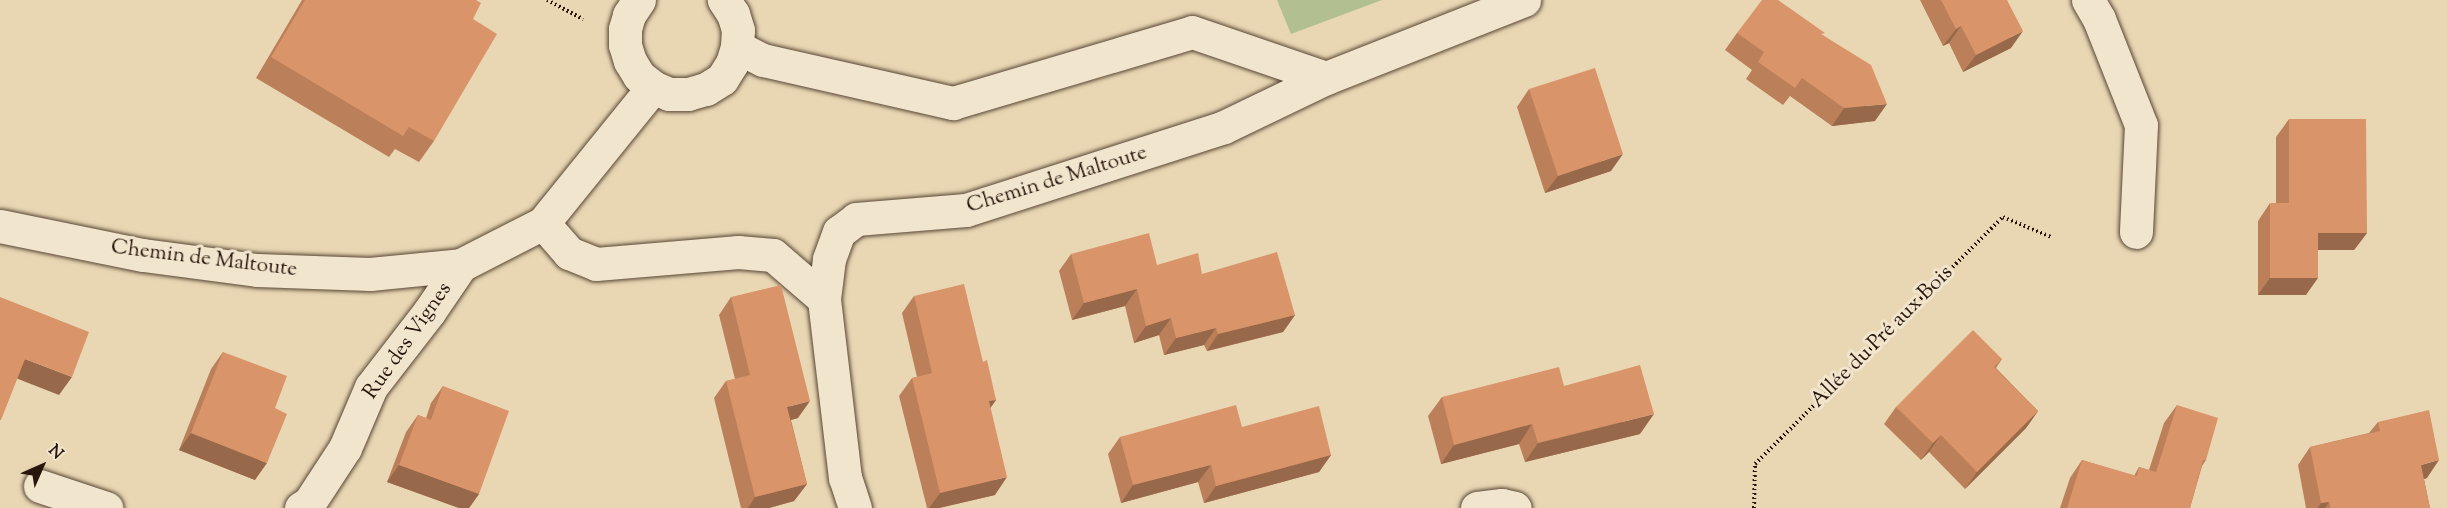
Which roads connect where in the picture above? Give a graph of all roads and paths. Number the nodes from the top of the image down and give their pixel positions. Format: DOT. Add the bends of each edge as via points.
graph roads {
  1 [pos="638,0"];
  2 [pos="1524,0"];
  3 [pos="2088,0"];
  4 [pos="730,2"];
  5 [pos="737,47"];
  6 [pos="1326,78"];
  7 [pos="653,87"];
  8 [pos="543,223"];
  9 [pos="0,226"];
  10 [pos="2136,232"];
  11 [pos="2051,237"];
  12 [pos="461,265"];
  13 [pos="824,299"];
  14 [pos="40,486"];
  15 [pos="106,508"];
  16 [pos="301,508"];
  17 [pos="855,508"];
  18 [pos="1477,508"];
  19 [pos="1515,508"];
  20 [pos="1754,508"];
  1 -- 7 [label="street" via="625,29 625,45 639,76"];
  2 -- 6 [label="street, Chemin de Maltoute"];
  3 -- 10 [label="street" via="2140,125"];
  4 -- 5 [label="street" via="738,30"];
  5 -- 6 [label="street" via="762,60 953,103 1192,32"];
  5 -- 7 [label="street" via="722,79 706,89 669,94"];
  6 -- 13 [label="street, Chemin de Maltoute" via="1224,127 966,210 856,219 839,232 829,259"];
  7 -- 8 [label="street, Chemin de Maltoute"];
  8 -- 12 [label="street, Chemin de Maltoute"];
  8 -- 13 [label="street" via="569,253 596,264 738,252 773,255"];
  9 -- 12 [label="street, Chemin de Maltoute" via="143,255 257,270 370,274"];
  11 -- 20 [label="path, Allée du Pré aux Bois" via="2003,217 1755,464"];
  12 -- 16 [label="street, Rue des Vignes" via="371,387 345,448 309,503"];
  13 -- 17 [label="street, Chemin de Maltoute" via="845,478"];
  14 -- 15 [label="street"];
  18 -- 19 [label="street"];
}
